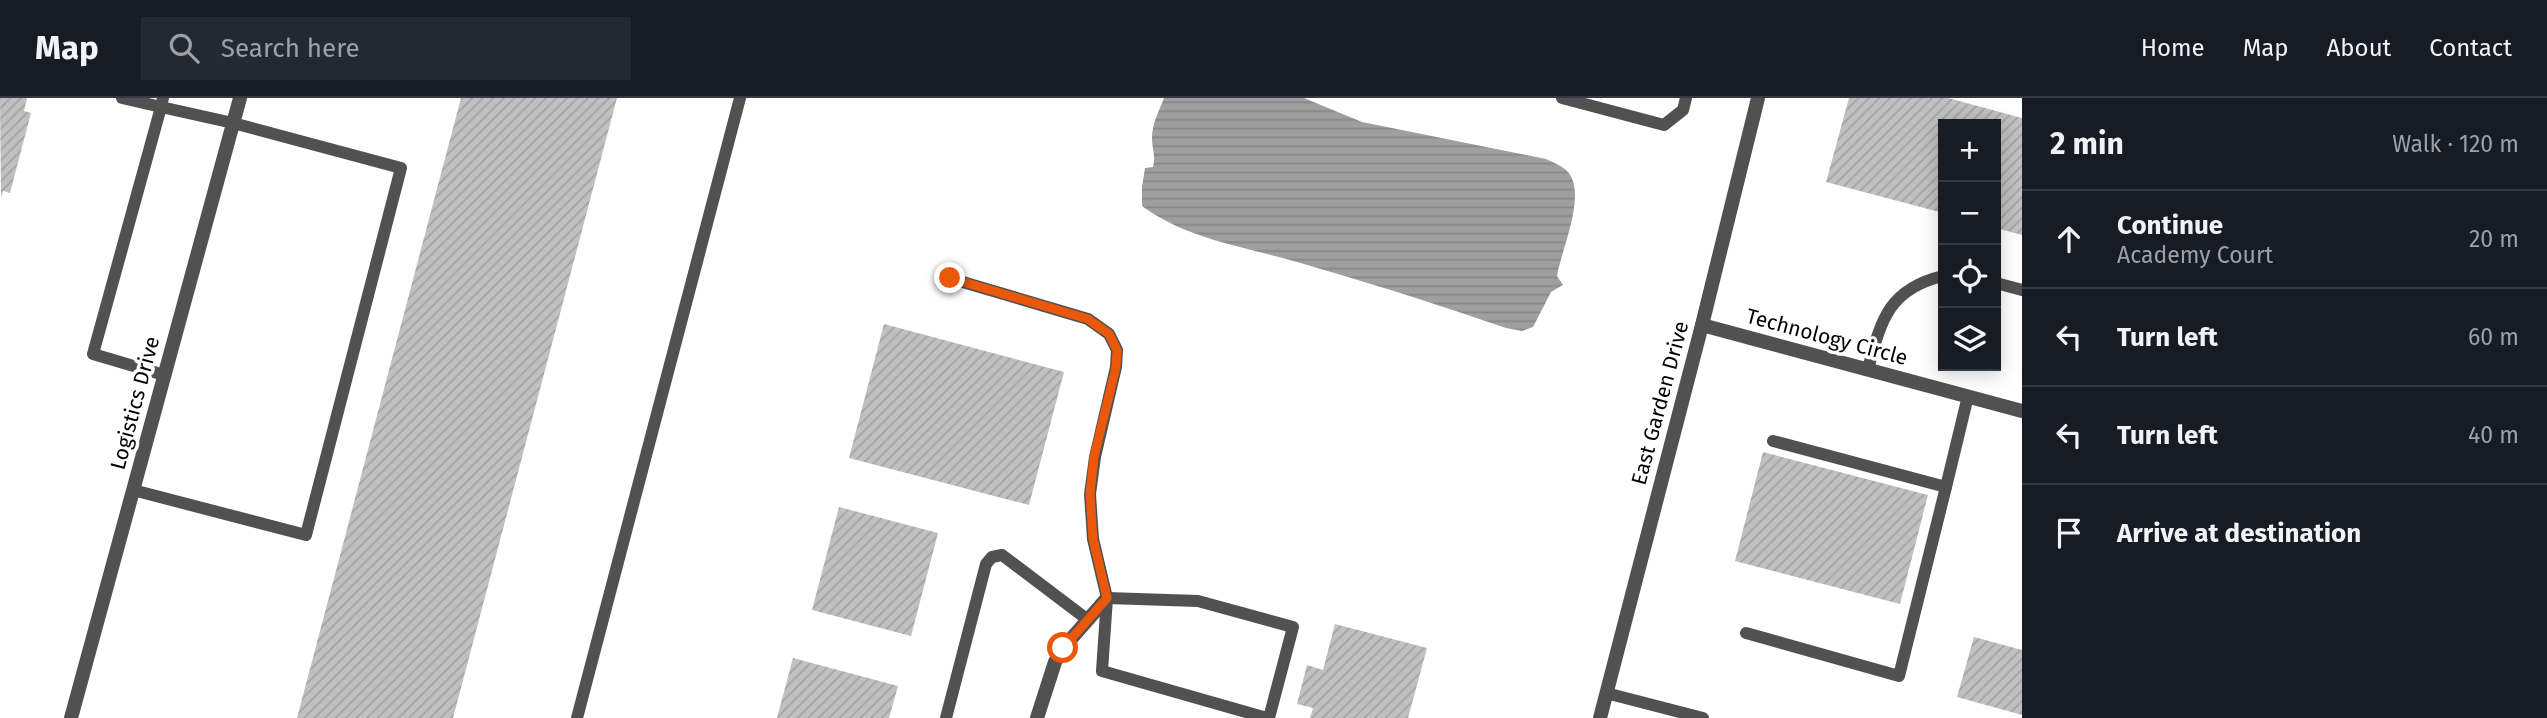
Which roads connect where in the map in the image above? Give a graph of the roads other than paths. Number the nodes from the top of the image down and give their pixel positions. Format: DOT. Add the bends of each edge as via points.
graph roads {
  1 [pos="122,98"];
  2 [pos="240,98"];
  3 [pos="740,98"];
  4 [pos="1562,98"];
  5 [pos="1686,98"];
  6 [pos="1758,98"];
  7 [pos="162,103"];
  8 [pos="233,123"];
  9 [pos="1938,277"];
  10 [pos="950,278"];
  11 [pos="2001,284"];
  12 [pos="2022,290"];
  13 [pos="1702,325"];
  14 [pos="1868,369"];
  15 [pos="164,374"];
  16 [pos="1968,396"];
  17 [pos="2022,411"];
  18 [pos="1773,441"];
  19 [pos="1946,487"];
  20 [pos="134,490"];
  21 [pos="1107,598"];
  22 [pos="1088,620"];
  23 [pos="1746,633"];
  24 [pos="1606,693"];
  25 [pos="71,718"];
  26 [pos="577,718"];
  27 [pos="946,718"];
  28 [pos="1038,718"];
  29 [pos="1268,718"];
  30 [pos="1600,718"];
  31 [pos="1703,718"];
  1 -- 7 [label="lane"];
  2 -- 8 [label="street, Logistics Drive"];
  3 -- 26 [label="lane"];
  4 -- 5 [label="lane" via="1664,125 1683,110"];
  6 -- 13 [label="street, East Garden Drive"];
  7 -- 8 [label="lane"];
  7 -- 15 [label="lane" via="93,354"];
  8 -- 15 [label="street, Logistics Drive"];
  8 -- 20 [label="lane" via="401,168 306,535"];
  9 -- 14 [label="lane" via="1909,290 1889,307"];
  10 -- 21 [label="lane" via="1088,319 1109,334 1117,350 1090,494 1093,539"];
  11 -- 12 [label="lane"];
  13 -- 14 [label="street, Technology Circle"];
  13 -- 24 [label="street, East Garden Drive"];
  14 -- 16 [label="street, Technology Circle"];
  15 -- 20 [label="street, Logistics Drive"];
  16 -- 17 [label="street, Technology Circle"];
  16 -- 19 [label="lane"];
  18 -- 19 [label="lane"];
  19 -- 23 [label="lane" via="1899,676"];
  20 -- 25 [label="street, Logistics Drive"];
  21 -- 22 [label="street"];
  21 -- 29 [label="lane" via="1102,671"];
  21 -- 29 [label="lane" via="1198,601 1293,627"];
  22 -- 27 [label="lane" via="1002,555 992,557 986,564"];
  22 -- 28 [label="street" via="1055,662"];
  24 -- 30 [label="street, East Garden Drive"];
  24 -- 31 [label="lane"];
}
